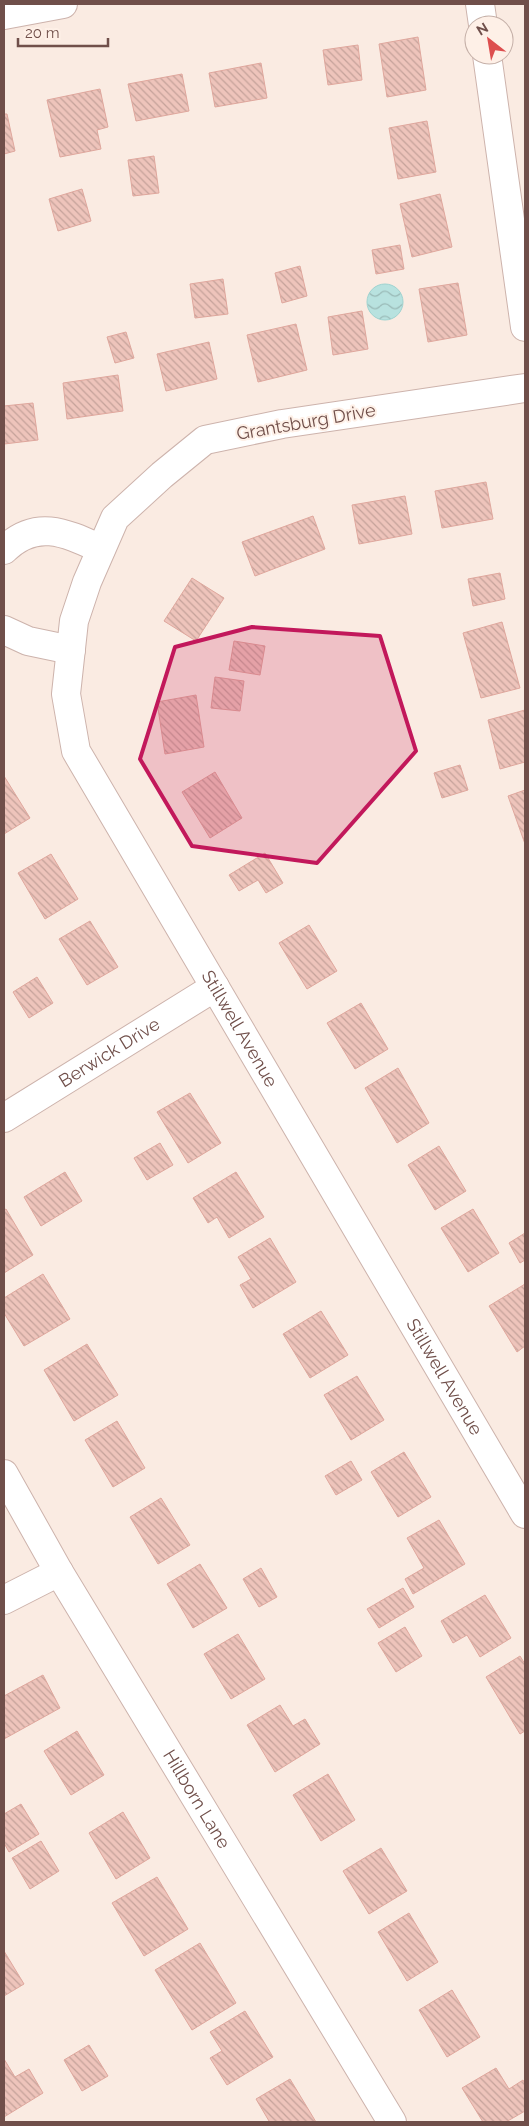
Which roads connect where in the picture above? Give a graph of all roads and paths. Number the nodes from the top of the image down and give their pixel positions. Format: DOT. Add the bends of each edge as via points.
graph roads {
  1 [pos="63,4"];
  2 [pos="4,15"];
  3 [pos="488,65"];
  4 [pos="525,327"];
  5 [pos="525,388"];
  6 [pos="114,518"];
  7 [pos="101,549"];
  8 [pos="4,550"];
  9 [pos="4,630"];
  10 [pos="71,650"];
  11 [pos="215,987"];
  12 [pos="4,1118"];
  13 [pos="4,1474"];
  14 [pos="525,1514"];
  15 [pos="59,1572"];
  16 [pos="4,1600"];
  17 [pos="392,2122"];
  1 -- 2 [label="street"];
  3 -- 4 [label="street"];
  5 -- 6 [label="street, Grantsburg Drive" via="282,424 205,440"];
  6 -- 7 [label="street, Stillwell Avenue"];
  7 -- 8 [label="street" via="63,532 46,530 20,536"];
  7 -- 10 [label="street, Stillwell Avenue" via="74,621"];
  9 -- 10 [label="street" via="28,641"];
  10 -- 11 [label="street, Stillwell Avenue" via="66,694 76,751"];
  11 -- 12 [label="street, Berwick Drive"];
  11 -- 14 [label="street, Stillwell Avenue"];
  13 -- 15 [label="street, Hillborn Lane"];
  15 -- 16 [label="street"];
  15 -- 17 [label="street, Hillborn Lane"];
}
